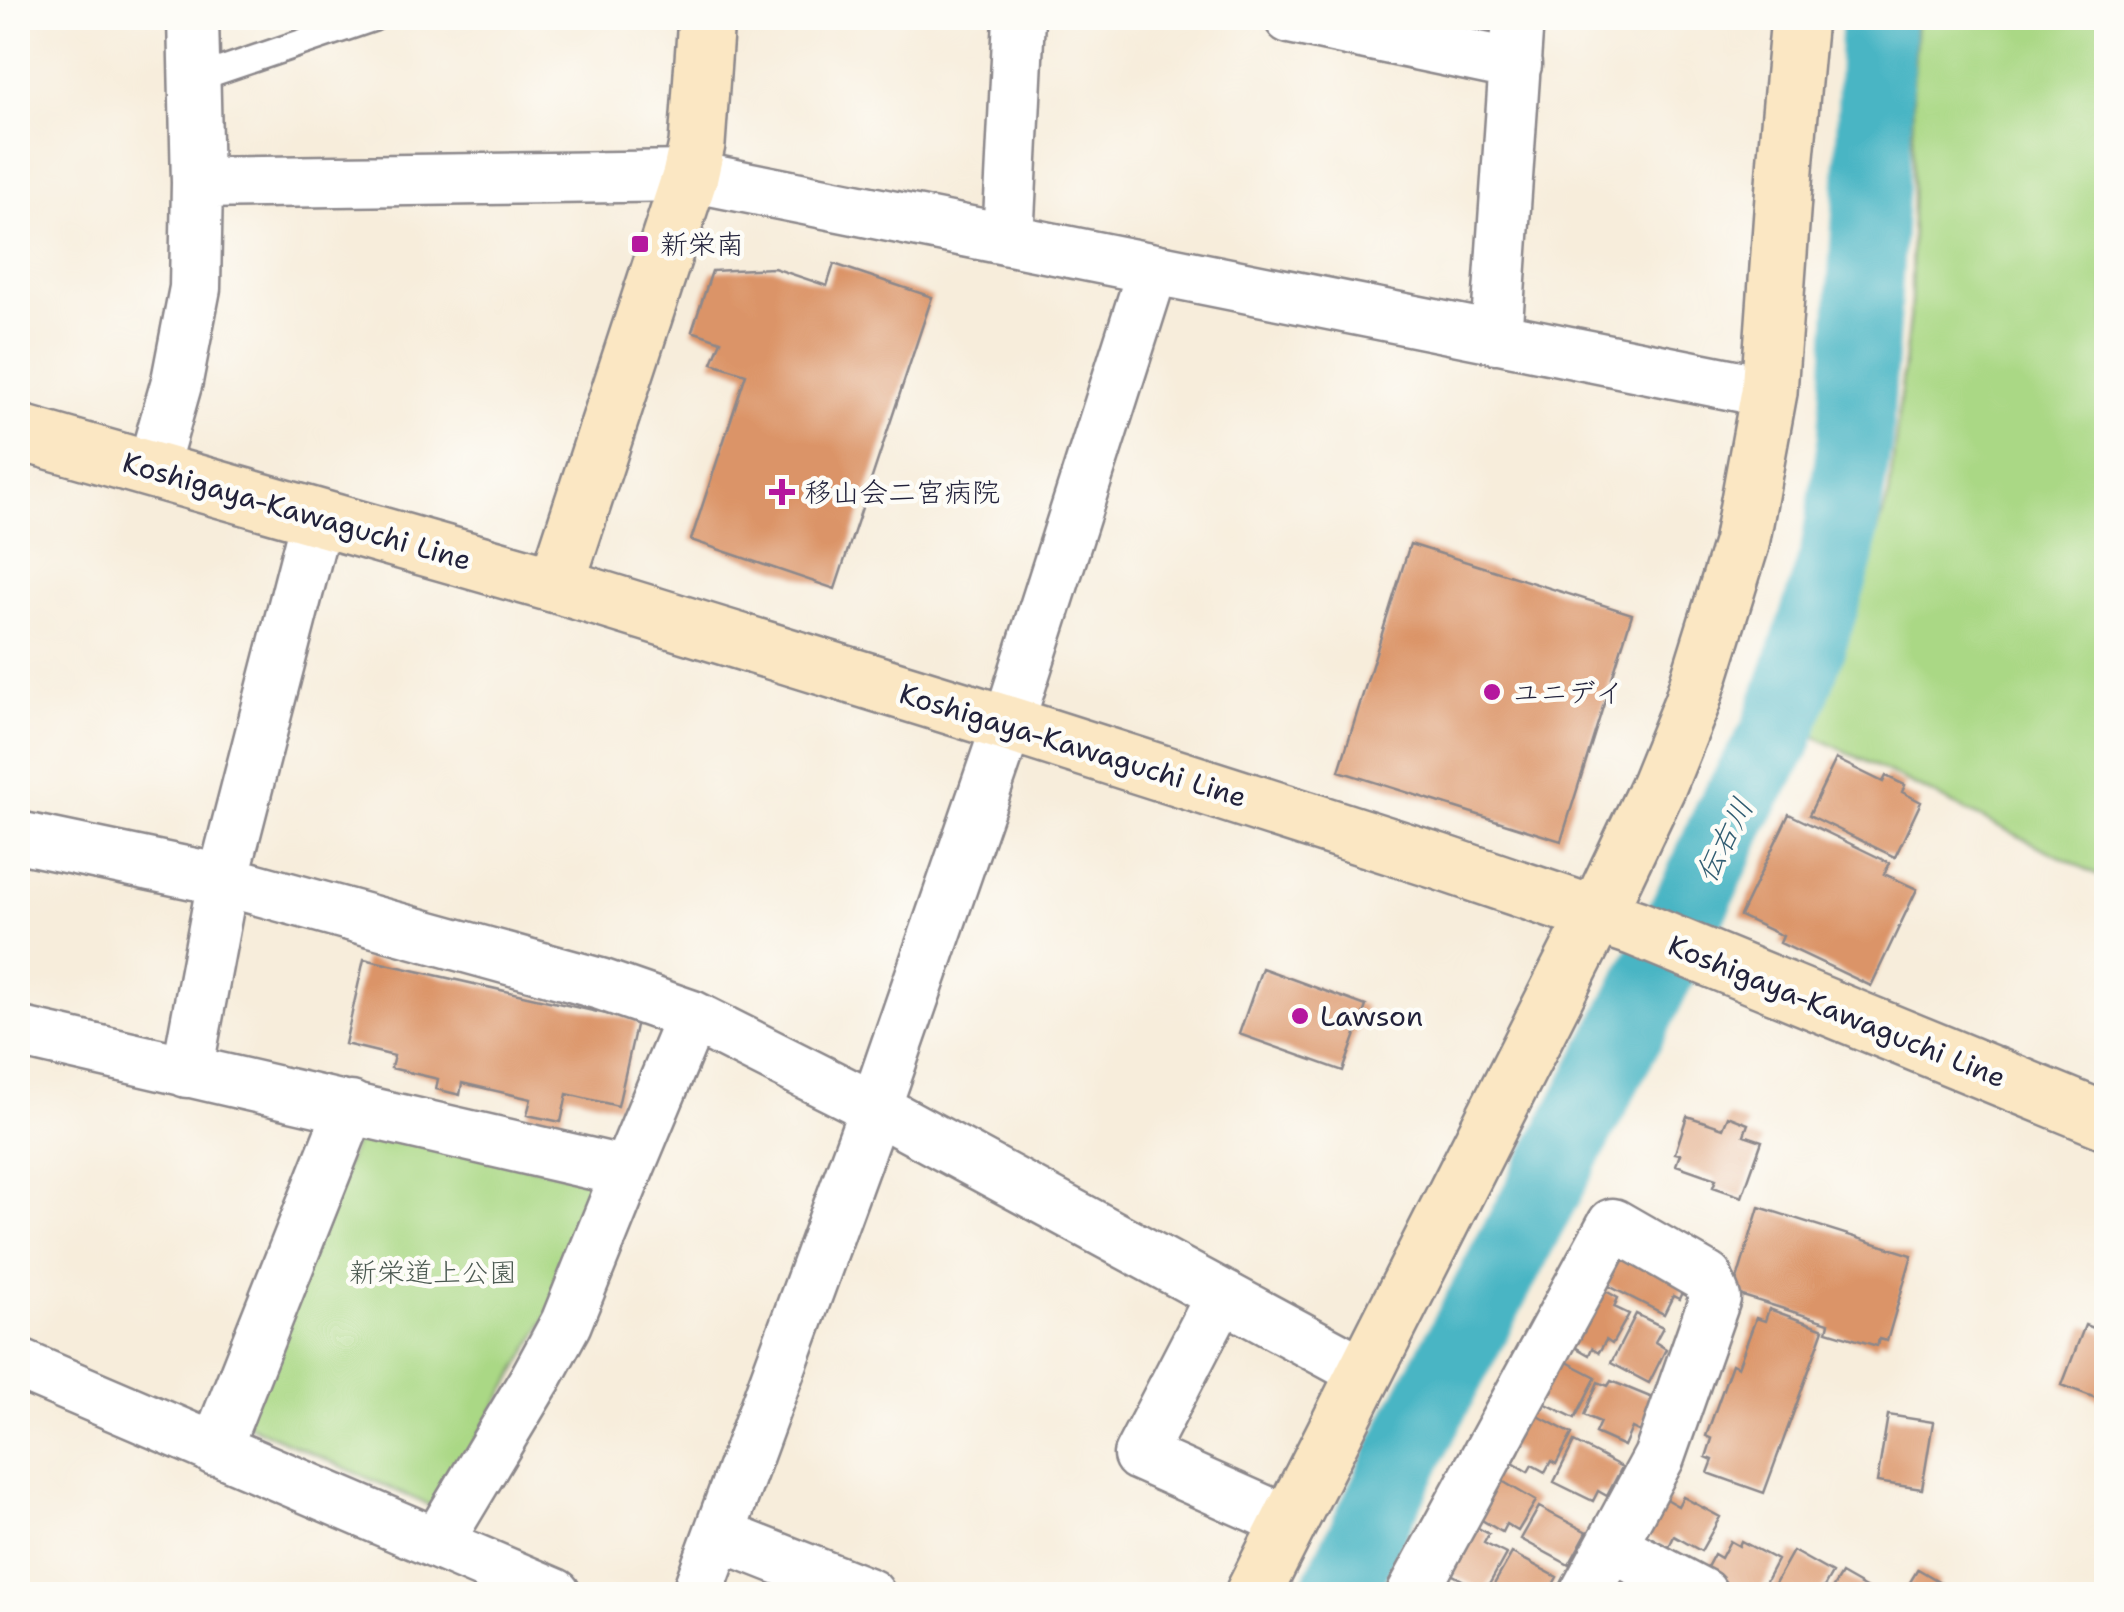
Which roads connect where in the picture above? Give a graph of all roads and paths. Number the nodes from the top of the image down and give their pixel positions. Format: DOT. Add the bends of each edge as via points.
graph roads {
  1 [pos="193,18"];
  2 [pos="374,18"];
  3 [pos="706,18"];
  4 [pos="1019,18"];
  5 [pos="1798,18"];
  6 [pos="1322,21"];
  7 [pos="1517,41"];
  8 [pos="194,80"];
  9 [pos="690,176"];
  10 [pos="197,182"];
  11 [pos="1008,240"];
  12 [pos="1153,268"];
  13 [pos="1496,338"];
  14 [pos="1769,392"];
  15 [pos="18,432"];
  16 [pos="152,469"];
  17 [pos="317,516"];
  18 [pos="556,585"];
  19 [pos="1008,724"];
  20 [pos="18,838"];
  21 [pos="223,880"];
  22 [pos="1616,921"];
  23 [pos="692,1016"];
  24 [pos="18,1032"];
  25 [pos="187,1072"];
  26 [pos="351,1107"];
  27 [pos="876,1108"];
  28 [pos="2106,1121"];
  29 [pos="627,1172"];
  30 [pos="1222,1296"];
  31 [pos="18,1364"];
  32 [pos="1364,1372"];
  33 [pos="215,1450"];
  34 [pos="1289,1522"];
  35 [pos="719,1535"];
  36 [pos="436,1543"];
  37 [pos="1611,1546"];
  38 [pos="1260,1592"];
  39 [pos="556,1594"];
  40 [pos="697,1594"];
  41 [pos="869,1594"];
  42 [pos="1412,1594"];
  43 [pos="1585,1594"];
  44 [pos="1702,1594"];
  1 -- 8 [label="street"];
  2 -- 8 [label="lane"];
  3 -- 9 [label="street"];
  4 -- 11 [label="street"];
  5 -- 14 [label="street"];
  6 -- 7 [label="street"];
  7 -- 13 [label="street"];
  8 -- 10 [label="street"];
  9 -- 10 [label="street"];
  9 -- 11 [label="street"];
  9 -- 18 [label="street"];
  10 -- 16 [label="street" via="195,288"];
  11 -- 12 [label="street"];
  12 -- 13 [label="street"];
  12 -- 19 [label="street"];
  13 -- 14 [label="street"];
  14 -- 22 [label="street" via="1741,544"];
  15 -- 16 [label="street, Koshigaya-Kawaguchi Line"];
  16 -- 17 [label="street, Koshigaya-Kawaguchi Line"];
  17 -- 18 [label="street, Koshigaya-Kawaguchi Line"];
  17 -- 21 [label="street"];
  18 -- 19 [label="street, Koshigaya-Kawaguchi Line"];
  19 -- 22 [label="street, Koshigaya-Kawaguchi Line"];
  19 -- 27 [label="street"];
  20 -- 21 [label="street"];
  21 -- 23 [label="street" via="600,984"];
  21 -- 25 [label="street"];
  22 -- 28 [label="street, Koshigaya-Kawaguchi Line"];
  22 -- 32 [label="street"];
  23 -- 27 [label="street"];
  23 -- 29 [label="street"];
  24 -- 25 [label="street"];
  25 -- 26 [label="street"];
  26 -- 29 [label="street"];
  26 -- 33 [label="street"];
  27 -- 30 [label="street"];
  27 -- 35 [label="street"];
  29 -- 36 [label="street" via="566,1323"];
  30 -- 32 [label="street"];
  30 -- 34 [label="street" via="1139,1455"];
  31 -- 33 [label="street"];
  32 -- 34 [label="street"];
  33 -- 36 [label="street"];
  34 -- 38 [label="street"];
  35 -- 40 [label="street"];
  35 -- 41 [label="street"];
  36 -- 39 [label="street"];
  37 -- 42 [label="street" via="1659,1458 1714,1298 1707,1278 1613,1224"];
  37 -- 43 [label="street"];
  37 -- 44 [label="street"];
}
